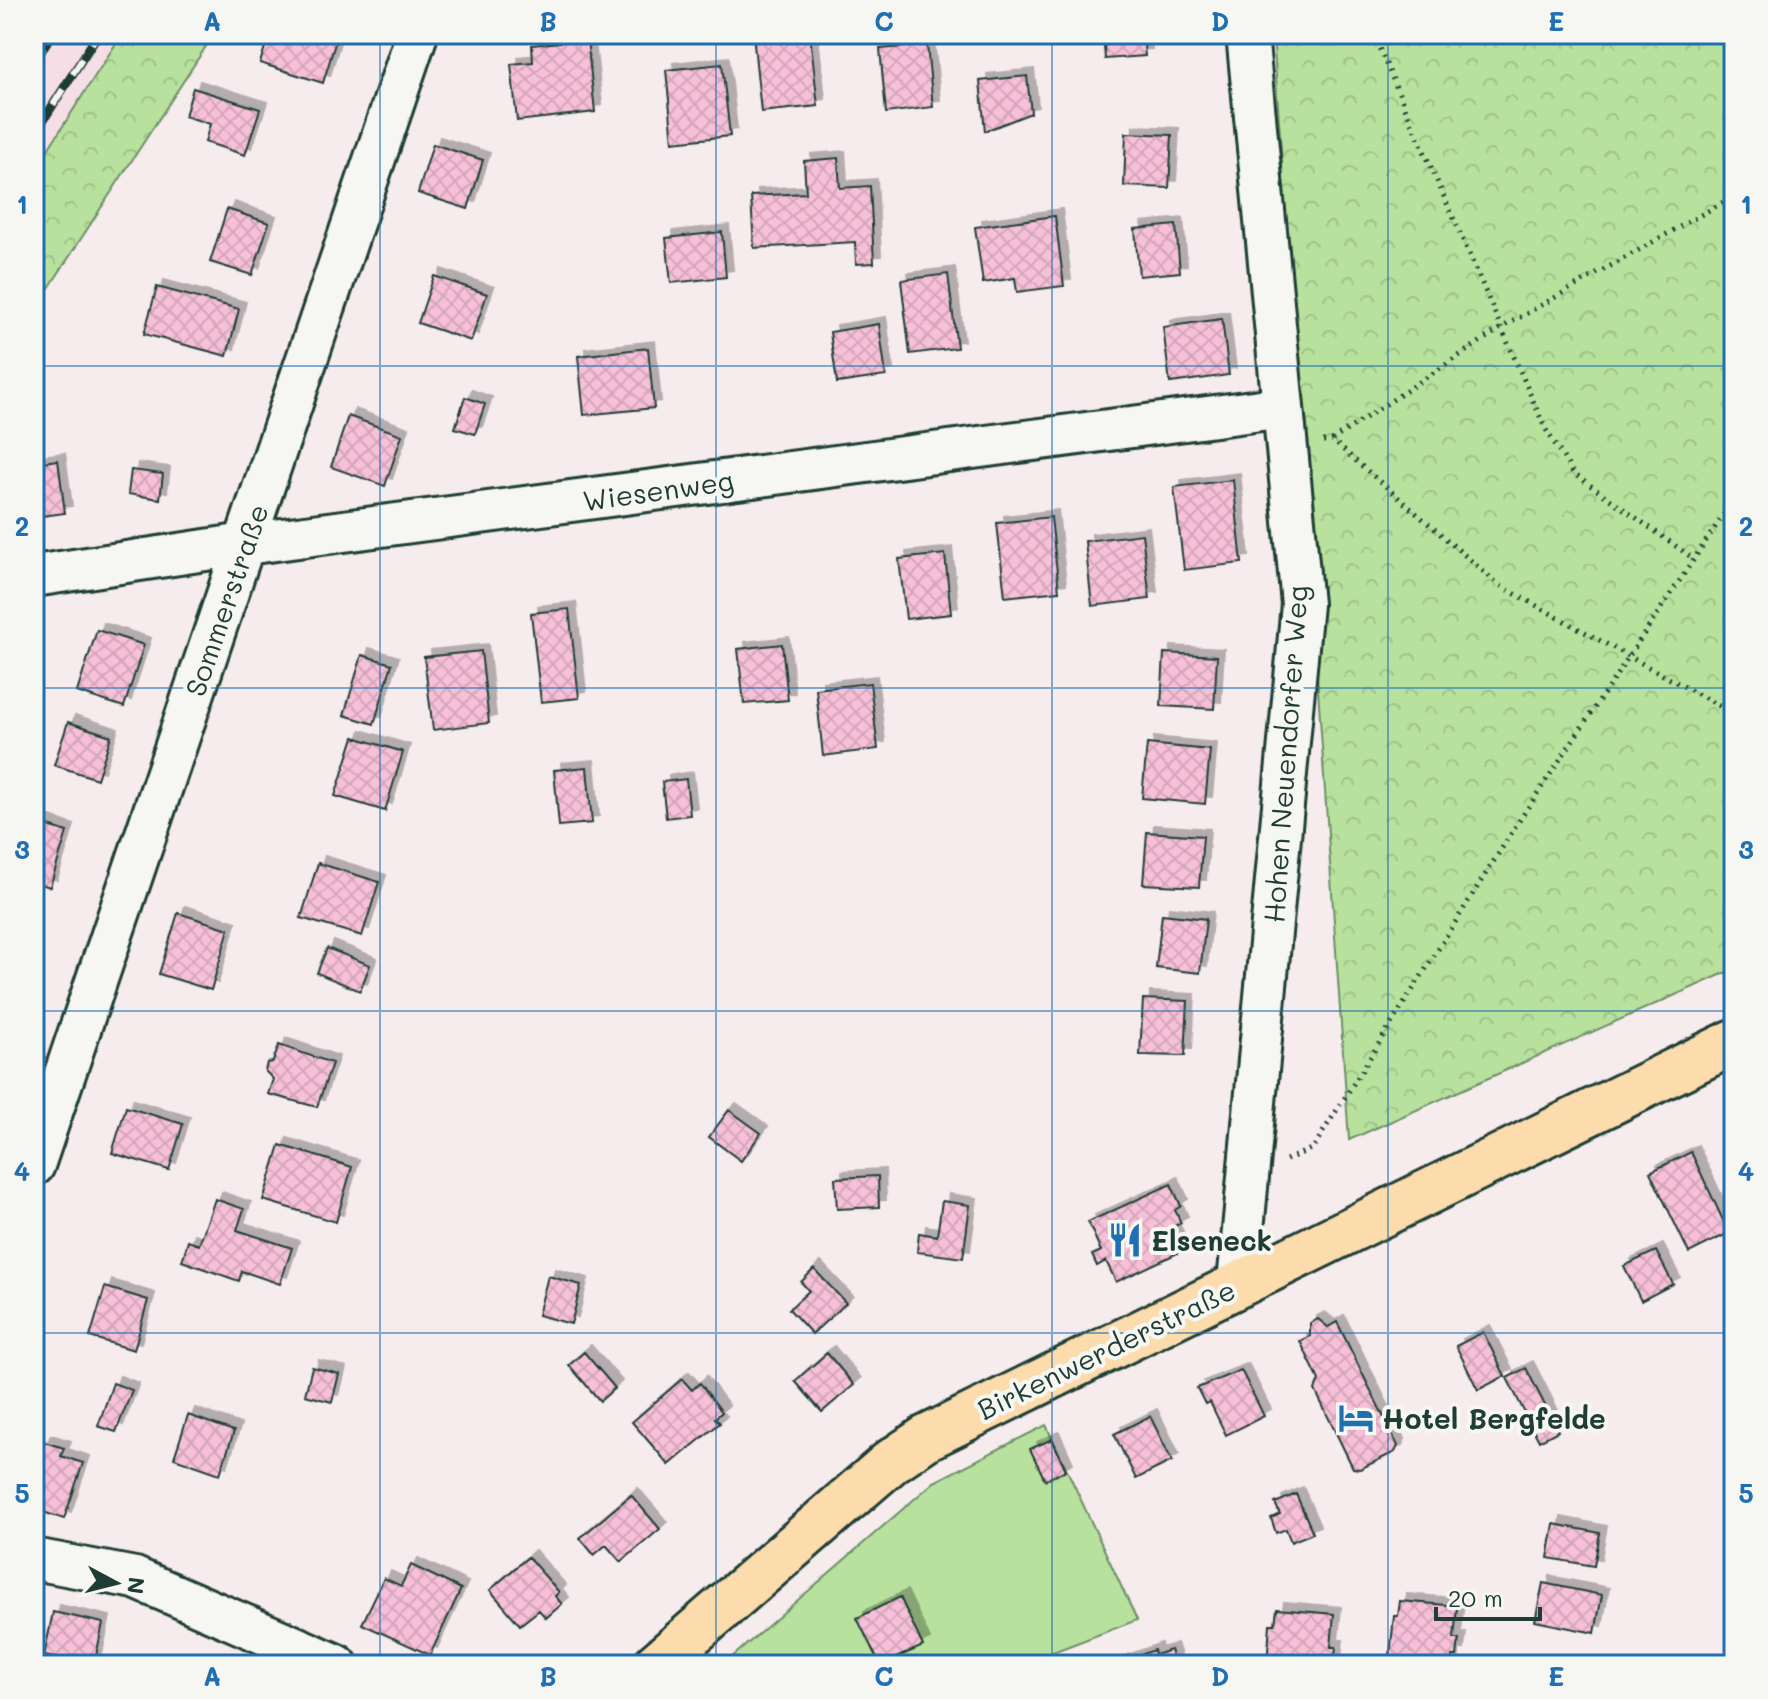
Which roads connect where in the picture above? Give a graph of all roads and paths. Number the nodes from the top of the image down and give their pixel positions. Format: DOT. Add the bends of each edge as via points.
graph roads {
  1 [pos="417,34"];
  2 [pos="1247,34"];
  3 [pos="1373,34"];
  4 [pos="1734,196"];
  5 [pos="1501,328"];
  6 [pos="1285,426"];
  7 [pos="1332,440"];
  8 [pos="1734,499"];
  9 [pos="245,544"];
  10 [pos="1694,559"];
  11 [pos="34,576"];
  12 [pos="1628,657"];
  13 [pos="1734,714"];
  14 [pos="1734,1042"];
  15 [pos="34,1165"];
  16 [pos="1249,1176"];
  17 [pos="1238,1283"];
  18 [pos="34,1559"];
  19 [pos="337,1665"];
  20 [pos="656,1665"];
  1 -- 9 [label="street, Sommerstraße"];
  2 -- 6 [label="street, Hohen Neuendorfer Weg"];
  3 -- 5 [label="path"];
  4 -- 5 [label="path"];
  5 -- 7 [label="path"];
  5 -- 10 [label="path" via="1545,428 1573,473"];
  6 -- 7 [label="path"];
  6 -- 9 [label="street, Wiesenweg"];
  6 -- 16 [label="street, Hohen Neuendorfer Weg" via="1302,604"];
  7 -- 12 [label="path" via="1499,585"];
  8 -- 10 [label="path"];
  9 -- 11 [label="street, Wiesenweg"];
  9 -- 15 [label="street, Sommerstraße"];
  10 -- 12 [label="path"];
  12 -- 13 [label="path"];
  12 -- 16 [label="path" via="1313,1148"];
  14 -- 17 [label="main road, Birkenwerderstraße"];
  16 -- 17 [label="street, Hohen Neuendorfer Weg"];
  17 -- 20 [label="main road, Birkenwerderstraße" via="909,1449"];
  18 -- 19 [label="street" via="135,1578"];
}
